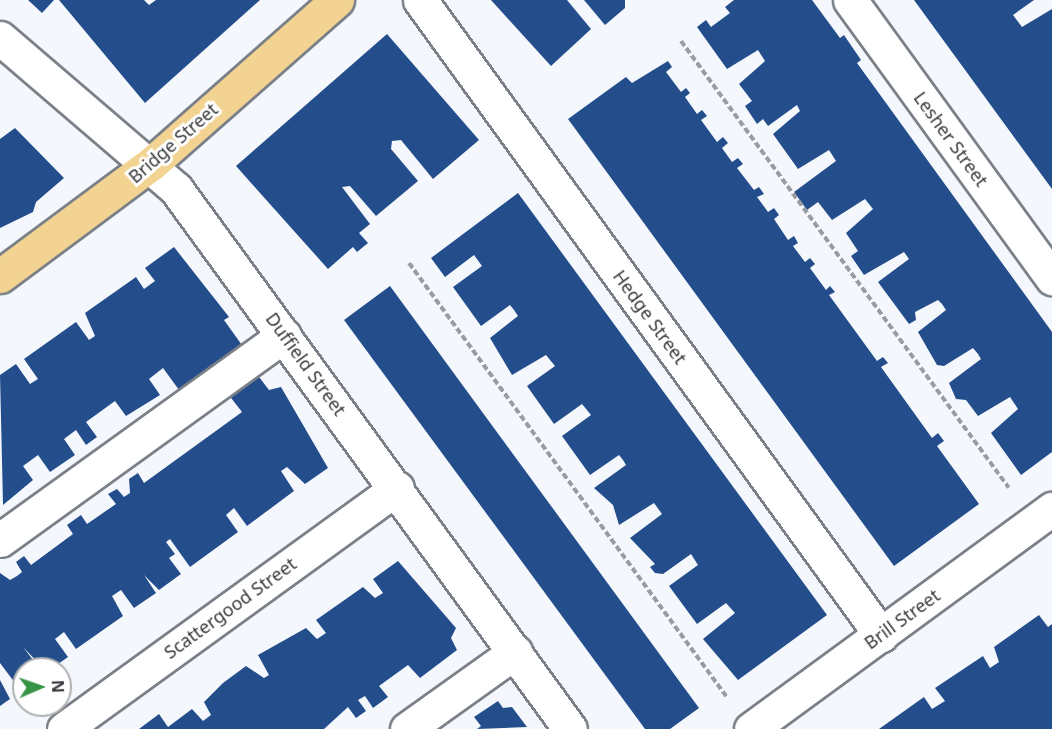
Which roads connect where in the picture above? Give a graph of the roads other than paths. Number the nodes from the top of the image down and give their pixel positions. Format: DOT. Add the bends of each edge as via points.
graph roads {
  1 [pos="337,0"];
  2 [pos="420,0"];
  3 [pos="850,0"];
  4 [pos="0,38"];
  5 [pos="151,164"];
  6 [pos="0,276"];
  7 [pos="1052,278"];
  8 [pos="284,335"];
  9 [pos="397,488"];
  10 [pos="1043,516"];
  11 [pos="0,540"];
  12 [pos="881,635"];
  13 [pos="515,652"];
  14 [pos="64,729"];
  15 [pos="407,729"];
  16 [pos="570,729"];
  17 [pos="752,729"];
  1 -- 5 [label="main road, Bridge Street"];
  2 -- 12 [label="street, Hedge Street"];
  3 -- 7 [label="street, Lesher Street"];
  4 -- 5 [label="street, Duffield Street"];
  5 -- 6 [label="main road, Bridge Street"];
  5 -- 8 [label="street, Duffield Street" via="176,189"];
  8 -- 9 [label="street, Duffield Street"];
  8 -- 11 [label="street"];
  9 -- 13 [label="street, Duffield Street"];
  9 -- 14 [label="street, Scattergood Street"];
  10 -- 12 [label="street, Brill Street"];
  12 -- 17 [label="street, Brill Street"];
  13 -- 15 [label="street"];
  13 -- 16 [label="street, Duffield Street"];
}
